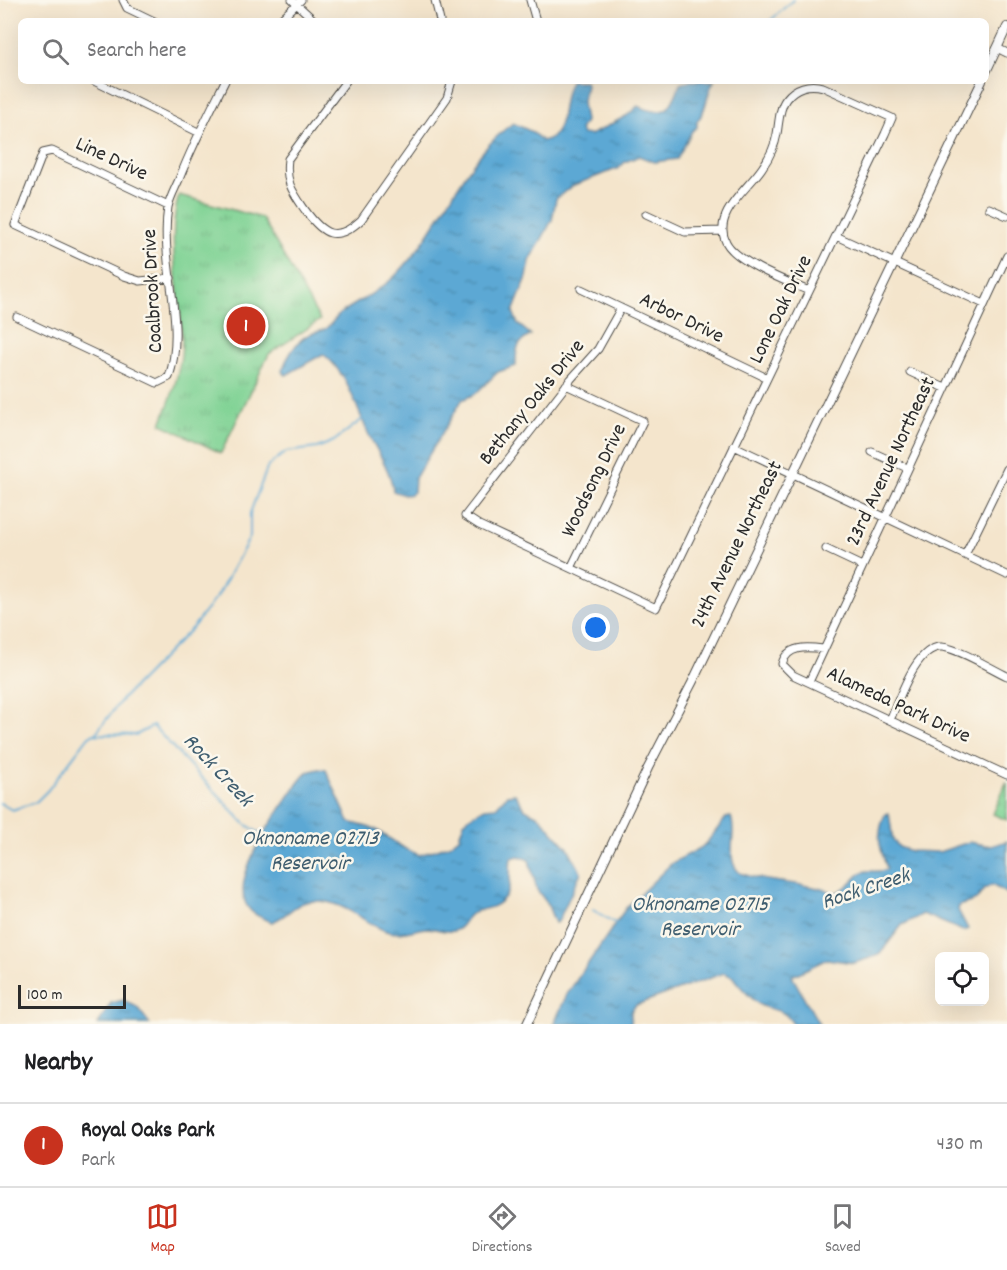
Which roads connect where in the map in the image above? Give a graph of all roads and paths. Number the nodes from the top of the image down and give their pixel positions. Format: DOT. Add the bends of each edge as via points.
graph roads {
  1 [pos="123,0"];
  2 [pos="435,0"];
  3 [pos="530,0"];
  4 [pos="297,1"];
  5 [pos="147,18"];
  6 [pos="282,18"];
  7 [pos="312,18"];
  8 [pos="439,18"];
  9 [pos="535,18"];
  10 [pos="1007,27"];
  11 [pos="997,48"];
  12 [pos="1007,53"];
  13 [pos="989,65"];
  14 [pos="100,84"];
  15 [pos="223,84"];
  16 [pos="344,84"];
  17 [pos="451,84"];
  18 [pos="981,84"];
  19 [pos="198,132"];
  20 [pos="168,206"];
  21 [pos="989,208"];
  22 [pos="646,214"];
  23 [pos="1007,216"];
  24 [pos="722,231"];
  25 [pos="836,236"];
  26 [pos="1007,256"];
  27 [pos="894,263"];
  28 [pos="171,278"];
  29 [pos="581,289"];
  30 [pos="809,291"];
  31 [pos="984,304"];
  32 [pos="621,308"];
  33 [pos="17,317"];
  34 [pos="910,372"];
  35 [pos="766,378"];
  36 [pos="566,385"];
  37 [pos="945,388"];
  38 [pos="734,446"];
  39 [pos="872,452"];
  40 [pos="908,468"];
  41 [pos="1007,469"];
  42 [pos="792,475"];
  43 [pos="885,516"];
  44 [pos="826,549"];
  45 [pos="965,555"];
  46 [pos="862,566"];
  47 [pos="571,568"];
  48 [pos="1007,575"];
  49 [pos="823,649"];
  50 [pos="1007,675"];
  51 [pos="808,682"];
  52 [pos="890,720"];
  53 [pos="1007,775"];
  54 [pos="527,1024"];
  1 -- 5 [label="street" via="127,9"];
  2 -- 8 [label="street"];
  3 -- 9 [label="street"];
  4 -- 6 [label="street"];
  4 -- 7 [label="street"];
  10 -- 11 [label="street"];
  11 -- 12 [label="street"];
  11 -- 13 [label="street"];
  14 -- 19 [label="street"];
  15 -- 19 [label="street, Coalbrook Drive"];
  16 -- 17 [label="street" via="288,159 286,172 287,184 318,228 329,233 349,231 361,220 447,98"];
  18 -- 27 [label="street, 24th Avenue Northeast"];
  19 -- 20 [label="street, Coalbrook Drive"];
  20 -- 28 [label="street, Coalbrook Drive"];
  20 -- 28 [label="street, Line Drive" via="52,151 44,153 15,225 124,276 140,281"];
  21 -- 23 [label="street"];
  22 -- 24 [label="street" via="685,232"];
  24 -- 25 [label="street, Lone Oak Drive" via="729,209 771,151 783,103 796,89 812,85 892,118"];
  24 -- 30 [label="street" via="726,243 740,257"];
  25 -- 27 [label="street"];
  25 -- 30 [label="street, Lone Oak Drive"];
  26 -- 31 [label="street, 23rd Avenue Northeast"];
  27 -- 31 [label="street"];
  27 -- 42 [label="street, 24th Avenue Northeast"];
  28 -- 33 [label="street, Coalbrook Drive" via="174,361 164,382 157,383"];
  29 -- 32 [label="street, Arbor Drive"];
  30 -- 35 [label="street, Lone Oak Drive"];
  31 -- 37 [label="street, 23rd Avenue Northeast"];
  32 -- 35 [label="street, Arbor Drive"];
  32 -- 36 [label="street, Bethany Oaks Drive" via="597,349"];
  34 -- 37 [label="street"];
  35 -- 38 [label="street, Lone Oak Drive"];
  36 -- 47 [label="street, Woodsong Drive" via="643,421"];
  36 -- 47 [label="street, Bethany Oaks Drive" via="465,516"];
  37 -- 40 [label="street, 23rd Avenue Northeast"];
  38 -- 42 [label="street"];
  38 -- 47 [label="street, Lone Oak Drive" via="656,608"];
  39 -- 40 [label="street"];
  40 -- 43 [label="street, 23rd Avenue Northeast"];
  41 -- 45 [label="street"];
  42 -- 43 [label="street"];
  42 -- 54 [label="street, 24th Avenue Northeast"];
  43 -- 45 [label="street"];
  43 -- 46 [label="street, 23rd Avenue Northeast"];
  44 -- 46 [label="street"];
  45 -- 48 [label="street"];
  46 -- 49 [label="street, 23rd Avenue Northeast"];
  49 -- 51 [label="street, 23rd Avenue Northeast"];
  49 -- 51 [label="street, Alameda Park Drive" via="797,649 783,661 786,671"];
  50 -- 52 [label="street" via="947,648 930,649 921,657"];
  51 -- 52 [label="street, Alameda Park Drive"];
  52 -- 53 [label="street, Alameda Park Drive"];
}
